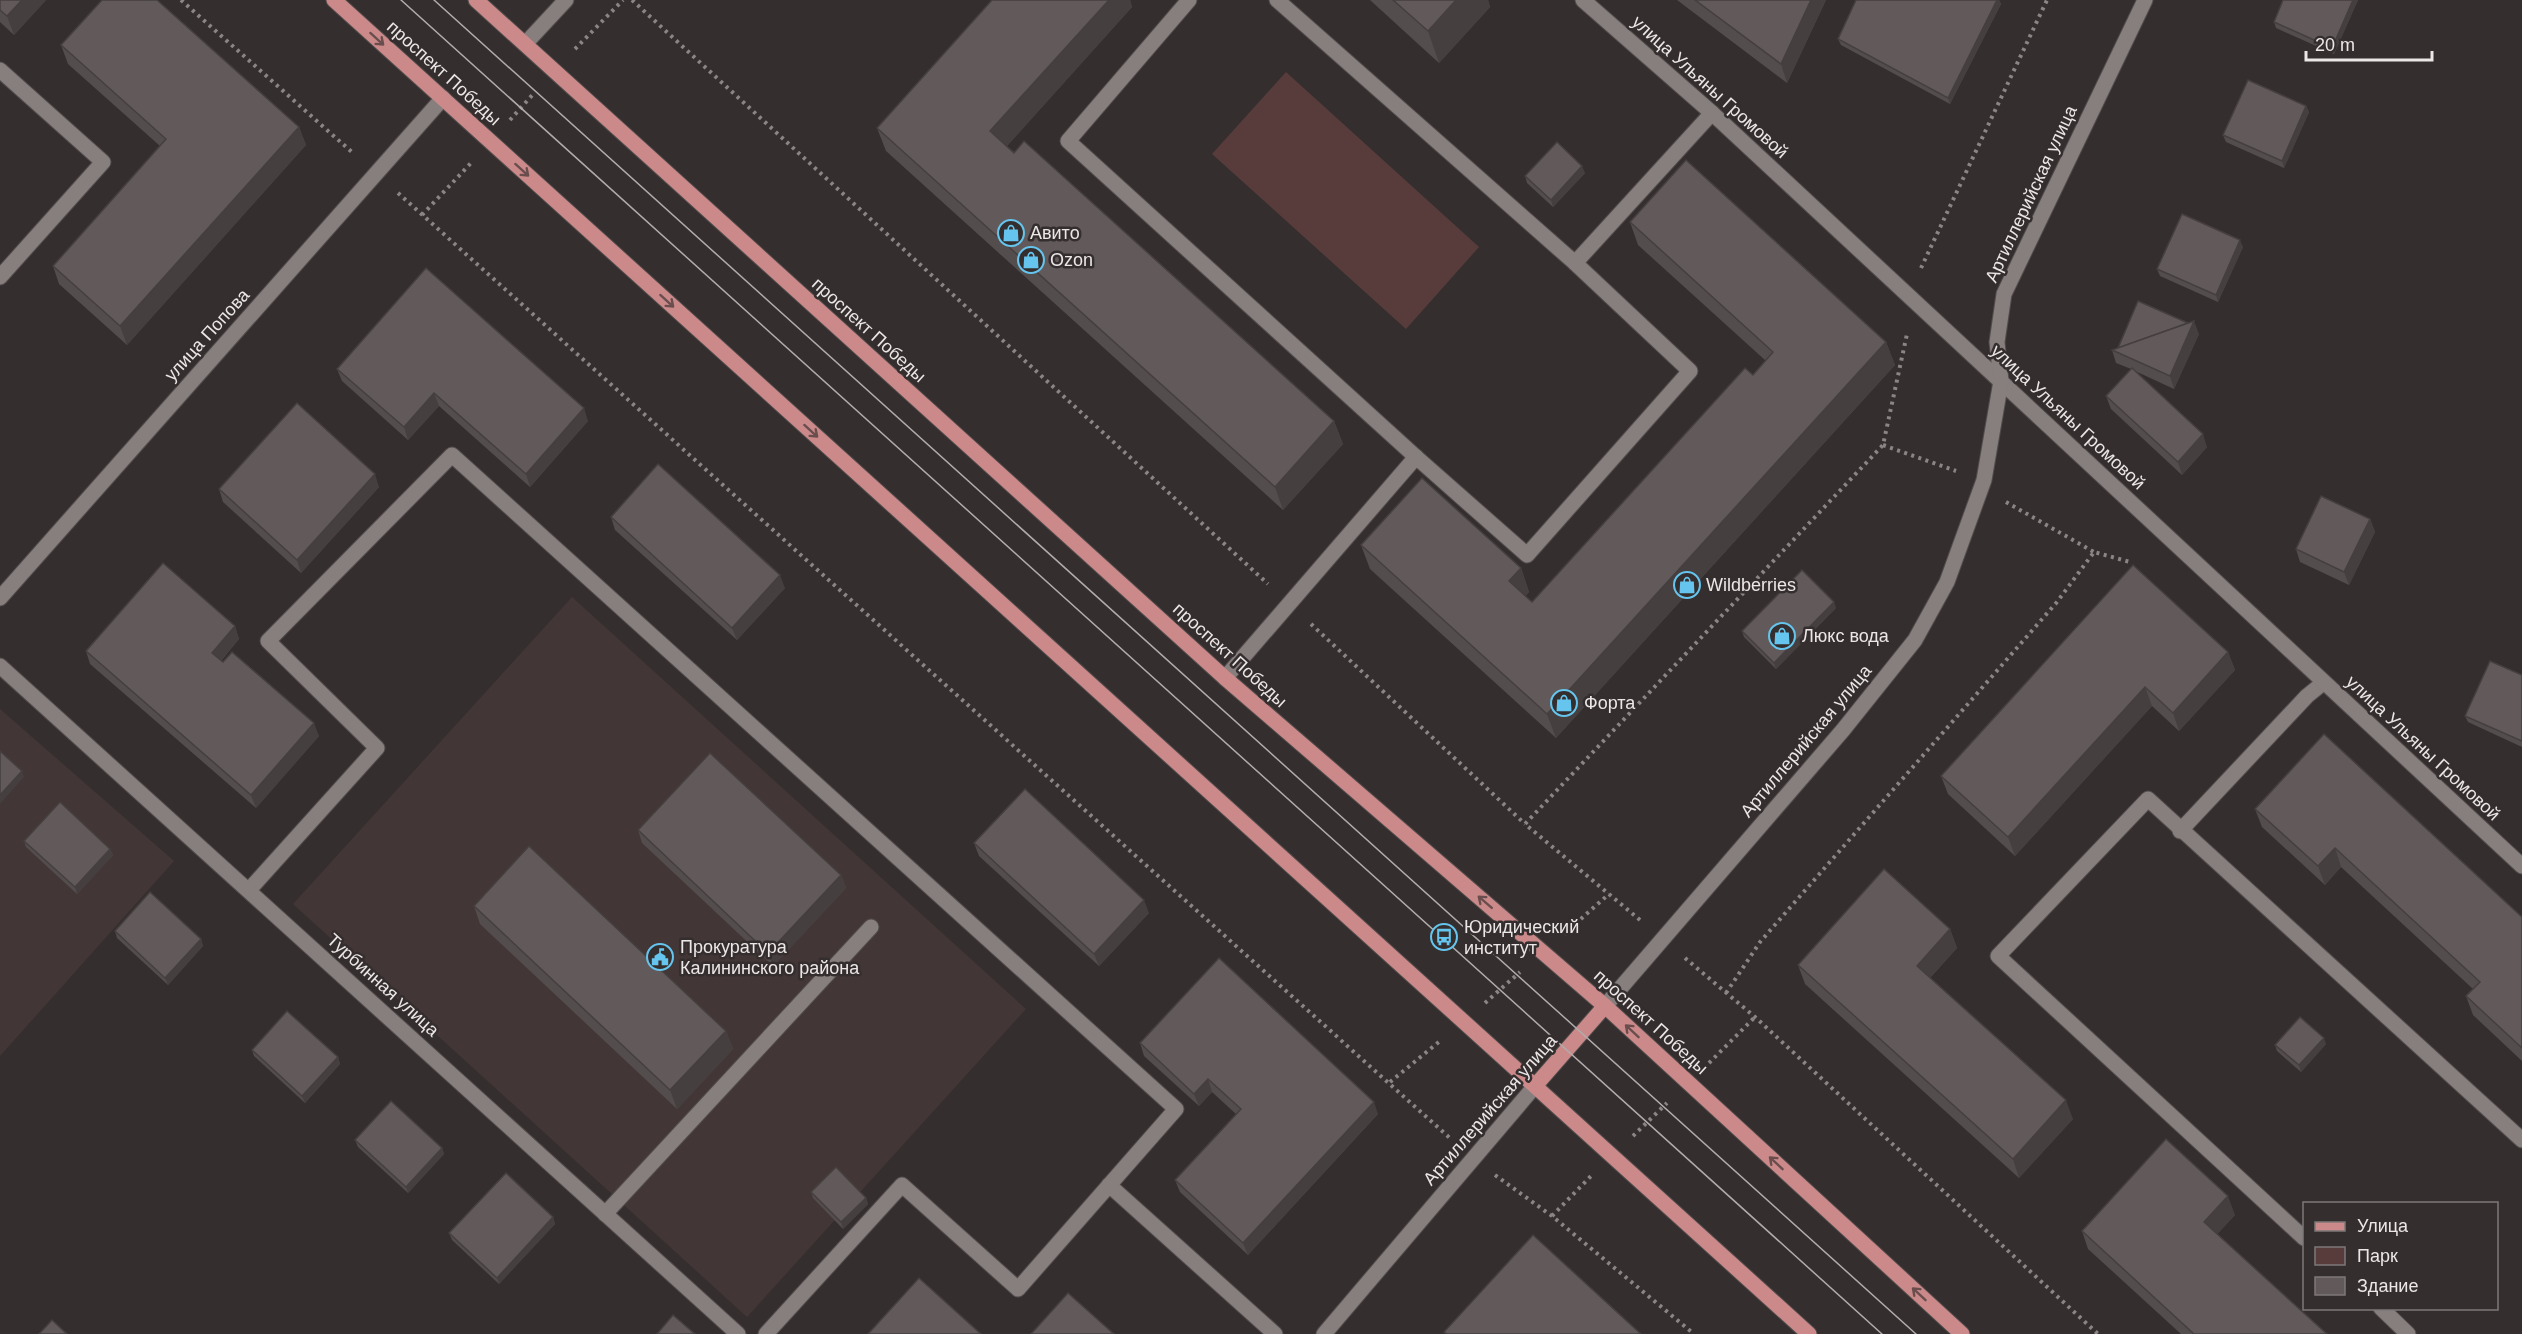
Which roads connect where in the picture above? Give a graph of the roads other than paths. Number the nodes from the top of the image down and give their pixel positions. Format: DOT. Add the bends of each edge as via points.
graph roads {
  1 [pos="334,0"];
  2 [pos="476,0"];
  3 [pos="566,0"];
  4 [pos="1189,0"];
  5 [pos="1277,0"];
  6 [pos="1583,0"];
  7 [pos="2145,0"];
  8 [pos="525,44"];
  9 [pos="0,70"];
  10 [pos="443,98"];
  11 [pos="1712,113"];
  12 [pos="1575,263"];
  13 [pos="0,277"];
  14 [pos="2001,381"];
  15 [pos="1416,457"];
  16 [pos="0,598"];
  17 [pos="0,666"];
  18 [pos="1225,678"];
  19 [pos="2323,683"];
  20 [pos="2180,831"];
  21 [pos="2522,866"];
  22 [pos="249,890"];
  23 [pos="871,927"];
  24 [pos="1605,1006"];
  25 [pos="1535,1086"];
  26 [pos="2522,1140"];
  27 [pos="1109,1185"];
  28 [pos="605,1214"];
  29 [pos="2303,1237"];
  30 [pos="2383,1310"];
  31 [pos="738,1334"];
  32 [pos="766,1334"];
  33 [pos="1275,1334"];
  34 [pos="1324,1334"];
  35 [pos="1809,1334"];
  36 [pos="1962,1334"];
  37 [pos="2408,1334"];
  1 -- 10 [label="main road, проспект Победы, one-way"];
  2 -- 8 [label="main road, проспект Победы"];
  3 -- 8 [label="street"];
  4 -- 15 [label="street" via="1068,141"];
  5 -- 12 [label="street"];
  6 -- 11 [label="street, улица Ульяны Громовой"];
  7 -- 14 [label="street, Артиллерийская улица" via="2004,294 1997,342"];
  8 -- 18 [label="main road, проспект Победы"];
  9 -- 13 [label="street" via="103,162"];
  10 -- 16 [label="street, улица Попова"];
  10 -- 25 [label="main road, проспект Победы, one-way"];
  11 -- 12 [label="street"];
  11 -- 14 [label="street, улица Ульяны Громовой"];
  12 -- 15 [label="street" via="1690,371 1527,555"];
  14 -- 19 [label="street, улица Ульяны Громовой"];
  14 -- 24 [label="street, Артиллерийская улица" via="1984,480 1947,582 1915,640 1843,730"];
  15 -- 18 [label="street"];
  17 -- 22 [label="street, Турбинная улица"];
  24 -- 18 [label="main road, проспект Победы, one-way"];
  19 -- 20 [label="street"];
  19 -- 21 [label="street, улица Ульяны Громовой"];
  20 -- 26 [label="street"];
  20 -- 29 [label="street" via="2148,799 1998,956"];
  22 -- 27 [label="street" via="377,748 268,641 452,455 1176,1109"];
  22 -- 28 [label="street, Турбинная улица"];
  23 -- 28 [label="street"];
  24 -- 25 [label="main road, Артиллерийская улица"];
  36 -- 24 [label="main road, проспект Победы, one-way"];
  25 -- 34 [label="street, Артиллерийская улица"];
  25 -- 35 [label="main road, проспект Победы"];
  27 -- 32 [label="street" via="1018,1289 902,1185"];
  27 -- 33 [label="street"];
  28 -- 31 [label="street, Турбинная улица"];
  30 -- 37 [label="street"];
}
